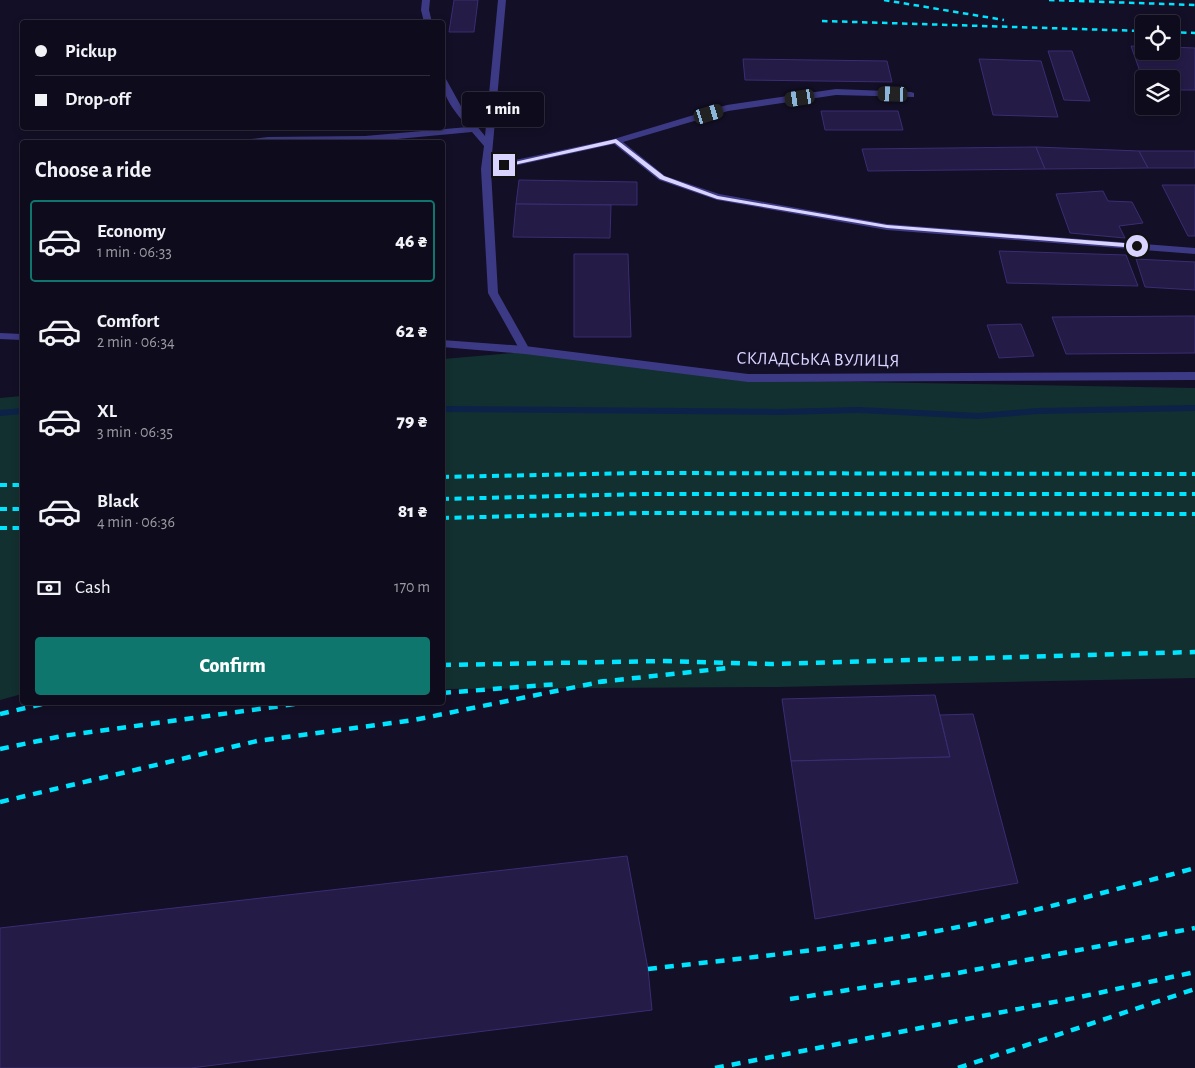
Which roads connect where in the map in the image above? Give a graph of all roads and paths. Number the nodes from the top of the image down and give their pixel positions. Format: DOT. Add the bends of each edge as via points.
graph roads {
  1 [pos="426,0"];
  2 [pos="502,0"];
  3 [pos="427,20"];
  4 [pos="445,85"];
  5 [pos="911,95"];
  6 [pos="474,129"];
  7 [pos="268,140"];
  8 [pos="616,141"];
  9 [pos="488,146"];
  10 [pos="486,169"];
  11 [pos="1195,251"];
  12 [pos="0,336"];
  13 [pos="20,337"];
  14 [pos="445,344"];
  15 [pos="526,350"];
  16 [pos="1195,376"];
  1 -- 3 [label="street" via="424,10"];
  2 -- 9 [label="street"];
  4 -- 6 [label="street"];
  5 -- 8 [label="street" via="836,92 727,108"];
  6 -- 7 [label="street" via="364,139"];
  6 -- 9 [label="street"];
  8 -- 10 [label="street"];
  8 -- 11 [label="street" via="662,178 717,197 887,226"];
  9 -- 10 [label="street"];
  10 -- 15 [label="street" via="493,293"];
  12 -- 13 [label="street"];
  14 -- 15 [label="street, СКЛАДСЬКА ВУЛИЦЯ"];
  15 -- 16 [label="street, СКЛАДСЬКА ВУЛИЦЯ" via="748,378"];
}
